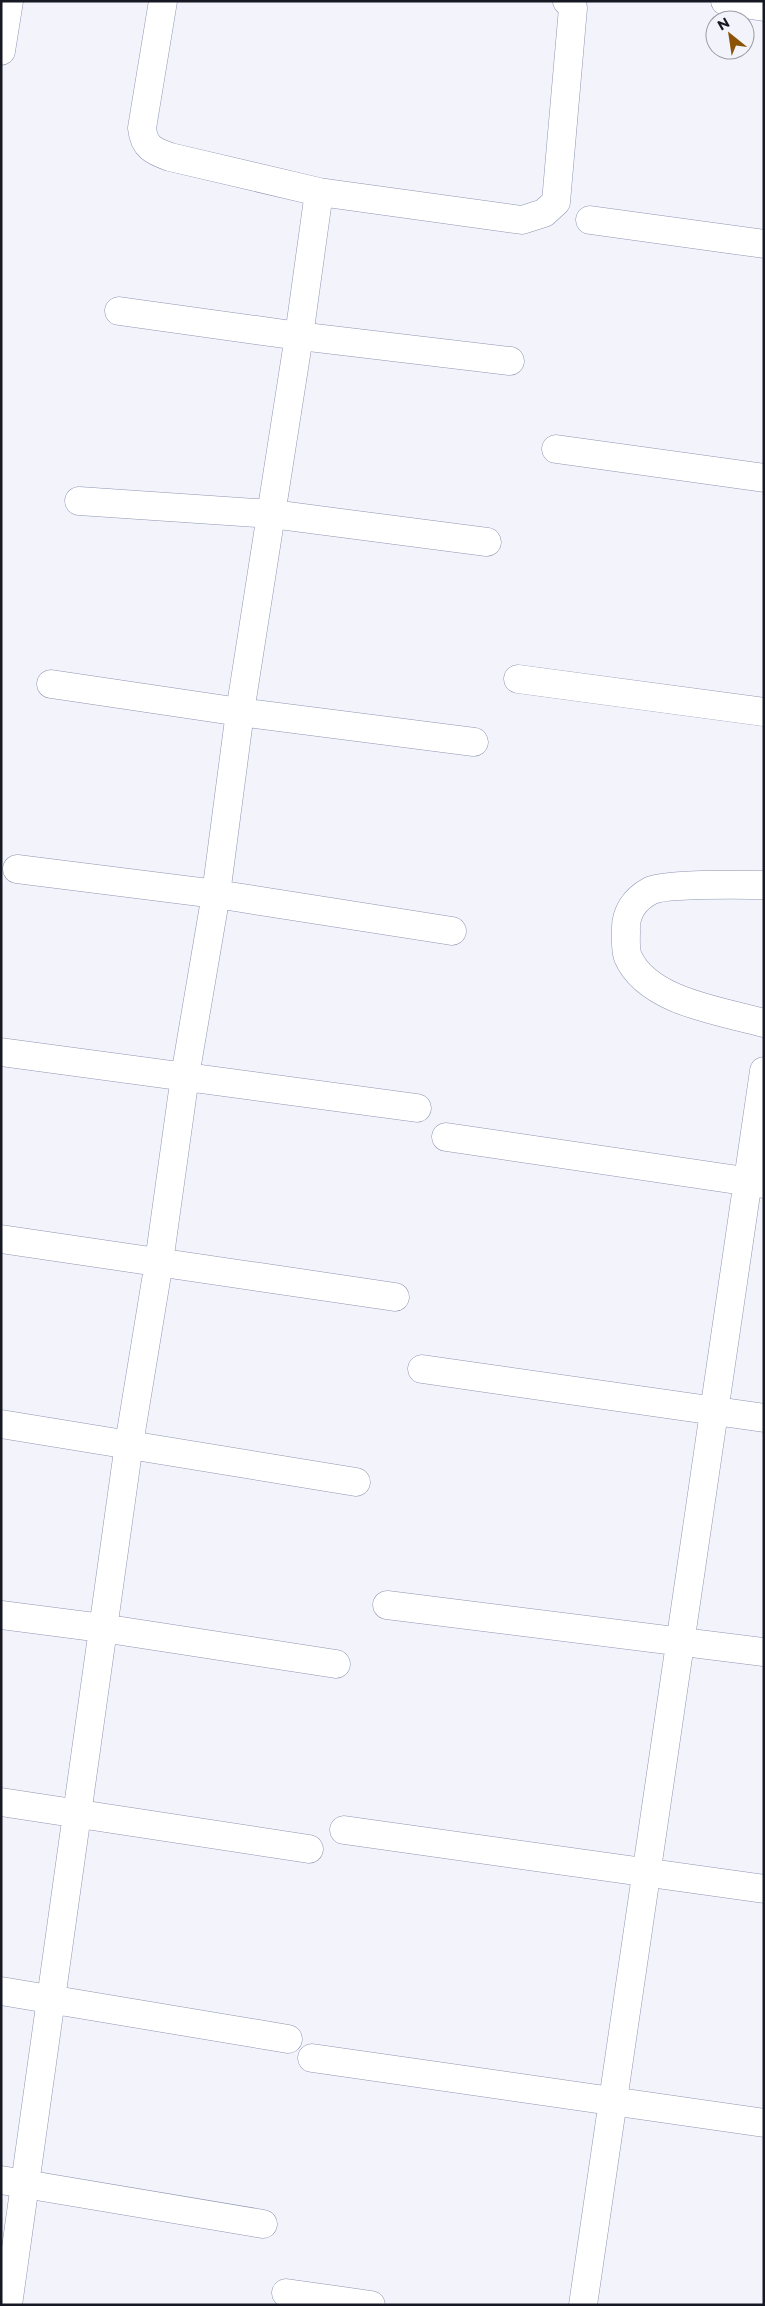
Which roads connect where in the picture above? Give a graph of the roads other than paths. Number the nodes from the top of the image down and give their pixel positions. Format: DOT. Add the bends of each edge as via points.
graph roads {
  1 [pos="9,1"];
  2 [pos="163,1"];
  3 [pos="567,1"];
  4 [pos="725,1"];
  5 [pos="764,7"];
  6 [pos="1,51"];
  7 [pos="319,192"];
  8 [pos="590,220"];
  9 [pos="764,244"];
  10 [pos="119,311"];
  11 [pos="299,336"];
  12 [pos="510,361"];
  13 [pos="556,449"];
  14 [pos="764,478"];
  15 [pos="79,501"];
  16 [pos="272,514"];
  17 [pos="487,542"];
  18 [pos="518,679"];
  19 [pos="51,684"];
  20 [pos="240,712"];
  21 [pos="764,712"];
  22 [pos="474,742"];
  23 [pos="17,870"];
  24 [pos="764,885"];
  25 [pos="216,894"];
  26 [pos="452,931"];
  27 [pos="764,1022"];
  28 [pos="1,1052"];
  29 [pos="764,1071"];
  30 [pos="185,1076"];
  31 [pos="416,1108"];
  32 [pos="446,1137"];
  33 [pos="756,1183"];
  34 [pos="1,1239"];
  35 [pos="158,1262"];
  36 [pos="395,1297"];
  37 [pos="422,1370"];
  38 [pos="713,1411"];
  39 [pos="764,1418"];
  40 [pos="1,1424"];
  41 [pos="129,1444"];
  42 [pos="356,1482"];
  43 [pos="387,1605"];
  44 [pos="1,1615"];
  45 [pos="102,1628"];
  46 [pos="679,1640"];
  47 [pos="764,1652"];
  48 [pos="336,1664"];
  49 [pos="1,1802"];
  50 [pos="78,1812"];
  51 [pos="344,1830"];
  52 [pos="309,1849"];
  53 [pos="646,1872"];
  54 [pos="764,1889"];
  55 [pos="1,1991"];
  56 [pos="52,1999"];
  57 [pos="288,2039"];
  58 [pos="312,2058"];
  59 [pos="612,2102"];
  60 [pos="764,2124"];
  61 [pos="14,2182"];
  62 [pos="263,2224"];
  63 [pos="286,2293"];
  64 [pos="8,2305"];
  65 [pos="371,2305"];
  66 [pos="583,2305"];
  1 -- 6 [label="street"];
  2 -- 7 [label="street" via="142,128 143,139 149,148 170,157"];
  3 -- 7 [label="street" via="573,8 556,202 544,213 522,220"];
  4 -- 5 [label="street"];
  7 -- 11 [label="street"];
  8 -- 9 [label="street"];
  10 -- 11 [label="street"];
  11 -- 12 [label="street"];
  11 -- 16 [label="street"];
  13 -- 14 [label="street"];
  15 -- 16 [label="street"];
  16 -- 17 [label="street"];
  16 -- 20 [label="street"];
  18 -- 21 [label="street"];
  19 -- 20 [label="street"];
  20 -- 22 [label="street"];
  20 -- 25 [label="street"];
  23 -- 25 [label="street"];
  24 -- 27 [label="street" via="676,887 651,891 630,907 625,926 627,956 641,978 683,1000"];
  25 -- 26 [label="street"];
  25 -- 30 [label="street"];
  28 -- 30 [label="street"];
  29 -- 33 [label="street"];
  30 -- 31 [label="street"];
  30 -- 35 [label="street"];
  32 -- 33 [label="street"];
  33 -- 38 [label="street"];
  34 -- 35 [label="street"];
  35 -- 36 [label="street"];
  35 -- 41 [label="street"];
  37 -- 38 [label="street"];
  38 -- 39 [label="street"];
  38 -- 46 [label="street"];
  40 -- 41 [label="street"];
  41 -- 42 [label="street"];
  41 -- 45 [label="street"];
  43 -- 46 [label="street"];
  44 -- 45 [label="street"];
  45 -- 48 [label="street"];
  45 -- 50 [label="street"];
  46 -- 47 [label="street"];
  46 -- 53 [label="street"];
  49 -- 50 [label="street"];
  50 -- 52 [label="street"];
  50 -- 56 [label="street"];
  51 -- 53 [label="street"];
  53 -- 54 [label="street"];
  53 -- 59 [label="street"];
  55 -- 56 [label="street"];
  56 -- 57 [label="street"];
  56 -- 61 [label="street"];
  58 -- 59 [label="street"];
  59 -- 60 [label="street"];
  59 -- 66 [label="street"];
  61 -- 62 [label="street"];
  61 -- 64 [label="street"];
  63 -- 65 [label="street"];
}
